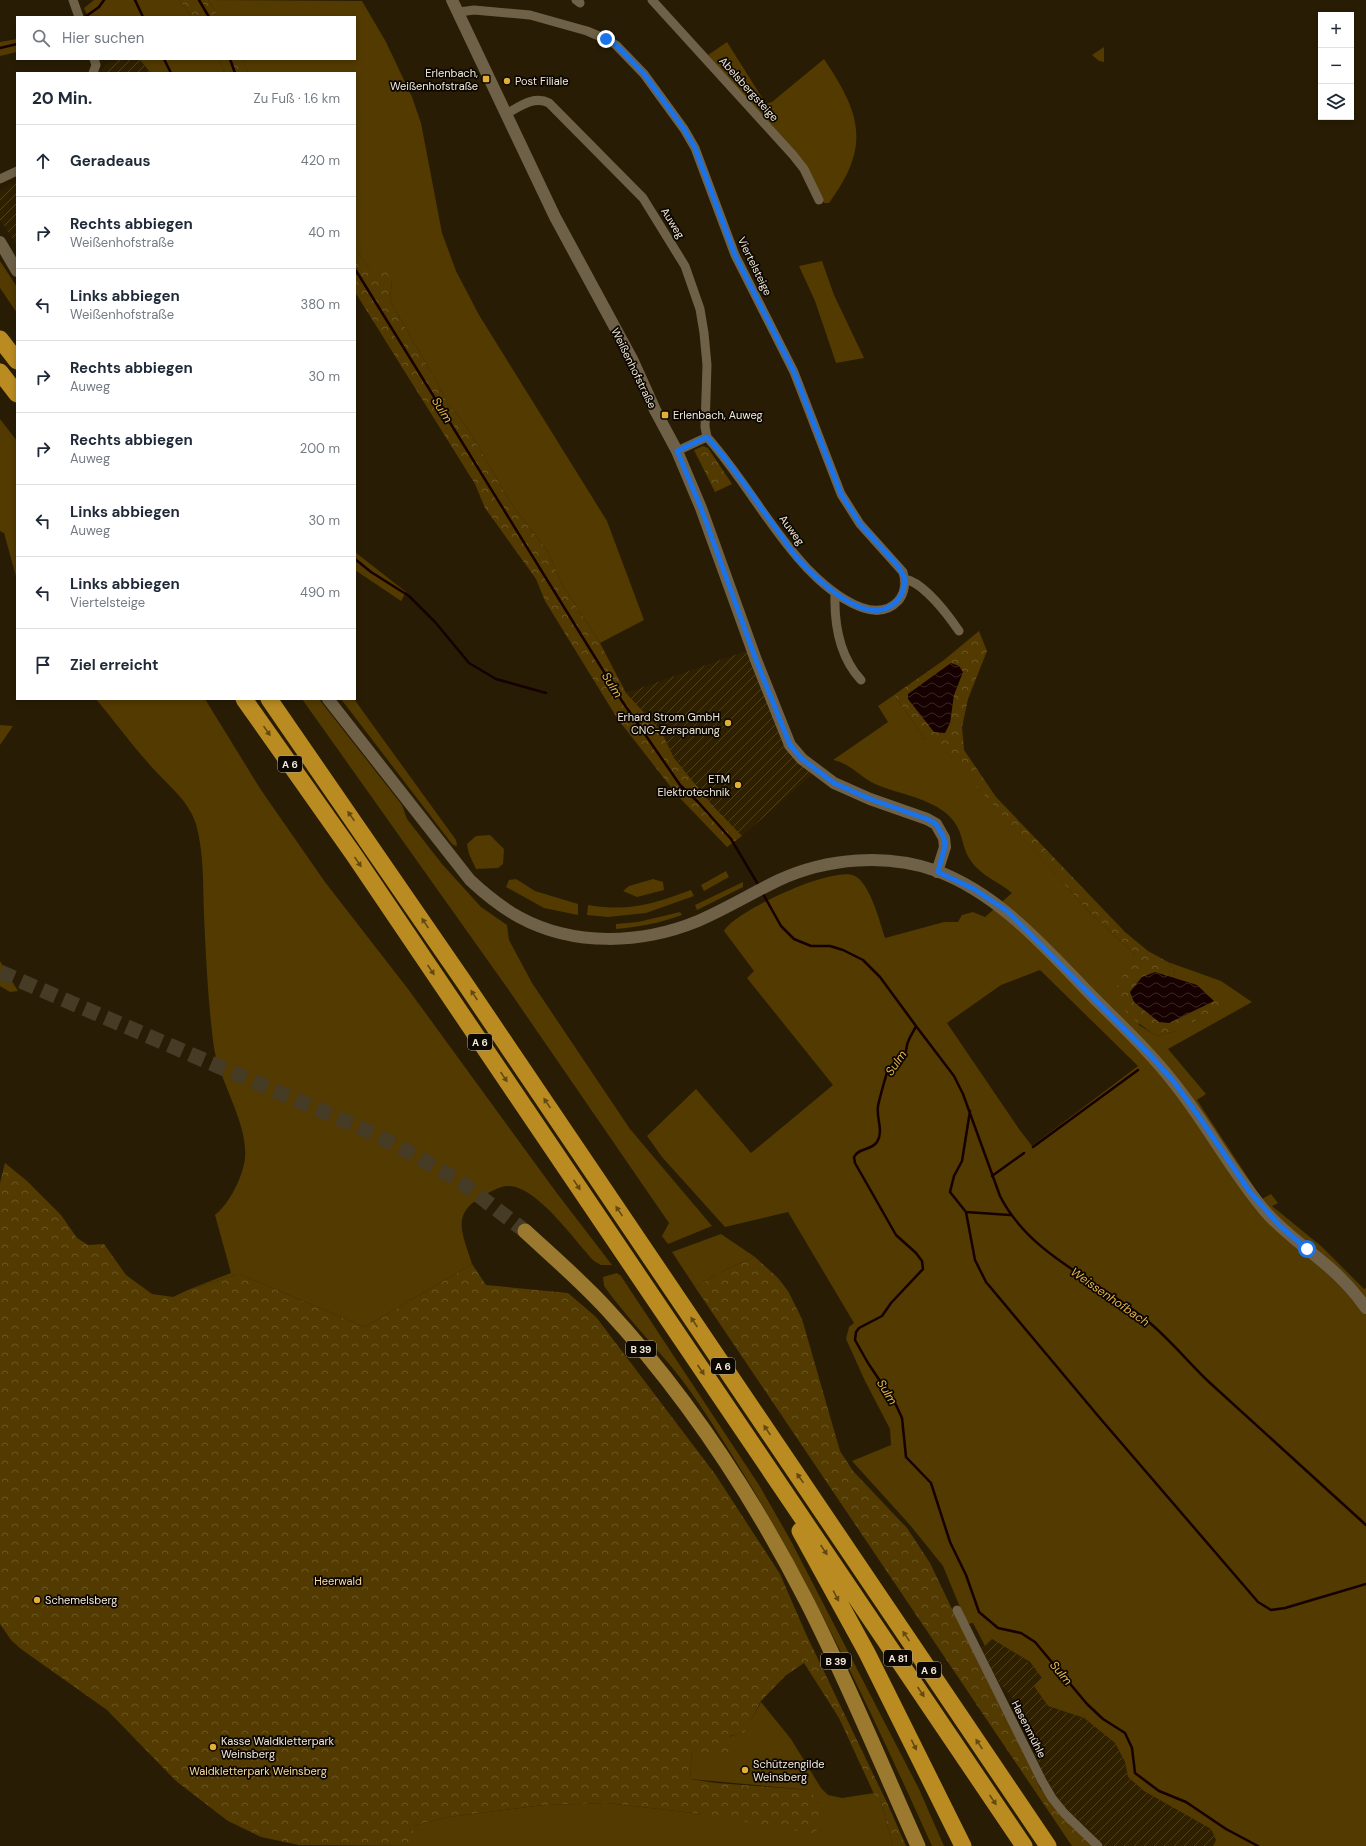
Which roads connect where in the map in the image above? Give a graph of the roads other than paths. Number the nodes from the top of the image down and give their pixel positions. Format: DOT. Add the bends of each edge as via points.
graph roads {
  1 [pos="73,0"];
  2 [pos="452,0"];
  3 [pos="652,0"];
  4 [pos="459,12"];
  5 [pos="78,15"];
  6 [pos="94,60"];
  7 [pos="93,72"];
  8 [pos="506,114"];
  9 [pos="16,171"];
  10 [pos="0,179"];
  11 [pos="819,200"];
  12 [pos="0,242"];
  13 [pos="16,269"];
  14 [pos="0,339"];
  15 [pos="16,360"];
  16 [pos="0,372"];
  17 [pos="16,393"];
  18 [pos="707,437"];
  19 [pos="677,451"];
  20 [pos="905,579"];
  21 [pos="835,593"];
  22 [pos="958,631"];
  23 [pos="861,680"];
  24 [pos="245,700"];
  25 [pos="270,700"];
  26 [pos="329,700"];
  27 [pos="938,872"];
  28 [pos="524,1231"];
  29 [pos="1366,1308"];
  30 [pos="770,1472"];
  31 [pos="957,1610"];
  32 [pos="918,1846"];
  33 [pos="963,1846"];
  34 [pos="1024,1846"];
  35 [pos="1048,1846"];
  36 [pos="1098,1846"];
  1 -- 5 [label="street"];
  2 -- 4 [label="street, Weißenhofstraße"];
  3 -- 11 [label="street, Abelsbergsteige" via="793,155 804,169"];
  4 -- 8 [label="street, Weißenhofstraße"];
  4 -- 20 [label="street, Viertelsteige" via="474,10 530,15 587,31 616,45 644,74 695,148 735,255 794,372 841,494 860,524 898,566"];
  6 -- 7 [label="street" via="96,65"];
  8 -- 18 [label="street, Auweg" via="538,99 549,103 643,198 664,230 684,266 700,308 707,365"];
  8 -- 19 [label="street, Weißenhofstraße" via="554,217 632,359 654,410"];
  9 -- 10 [label="street"];
  12 -- 13 [label="street"];
  14 -- 15 [label="highway"];
  16 -- 17 [label="highway"];
  18 -- 19 [label="street"];
  18 -- 21 [label="street, Auweg" via="798,559"];
  19 -- 27 [label="street, Weißenhofstraße" via="790,745 802,759 834,783 936,824 944,838 945,846"];
  20 -- 21 [label="street, Auweg" via="898,601 884,610 868,610"];
  20 -- 22 [label="street, Viertelsteige" via="911,580 921,588 950,617"];
  21 -- 23 [label="street" via="834,614 837,632 844,654 853,672"];
  24 -- 30 [label="highway, A 6, one-way" via="354,855"];
  35 -- 25 [label="highway, A 6, one-way" via="375,850"];
  26 -- 27 [label="street" via="470,880 498,904 520,918 556,931 575,936 608,939 658,934 699,920 812,868 845,861 882,860"];
  27 -- 29 [label="street" via="974,889 1007,911 1087,990 1174,1082 1266,1212 1344,1281"];
  28 -- 32 [label="main road, B 39" via="588,1290 633,1339 710,1440 739,1484 806,1599 843,1675"];
  30 -- 33 [label="highway, A 6, one-way" via="867,1653"];
  30 -- 34 [label="highway, A 81, one-way"];
  31 -- 36 [label="street, Hasenmühle" via="1052,1798"];
}
